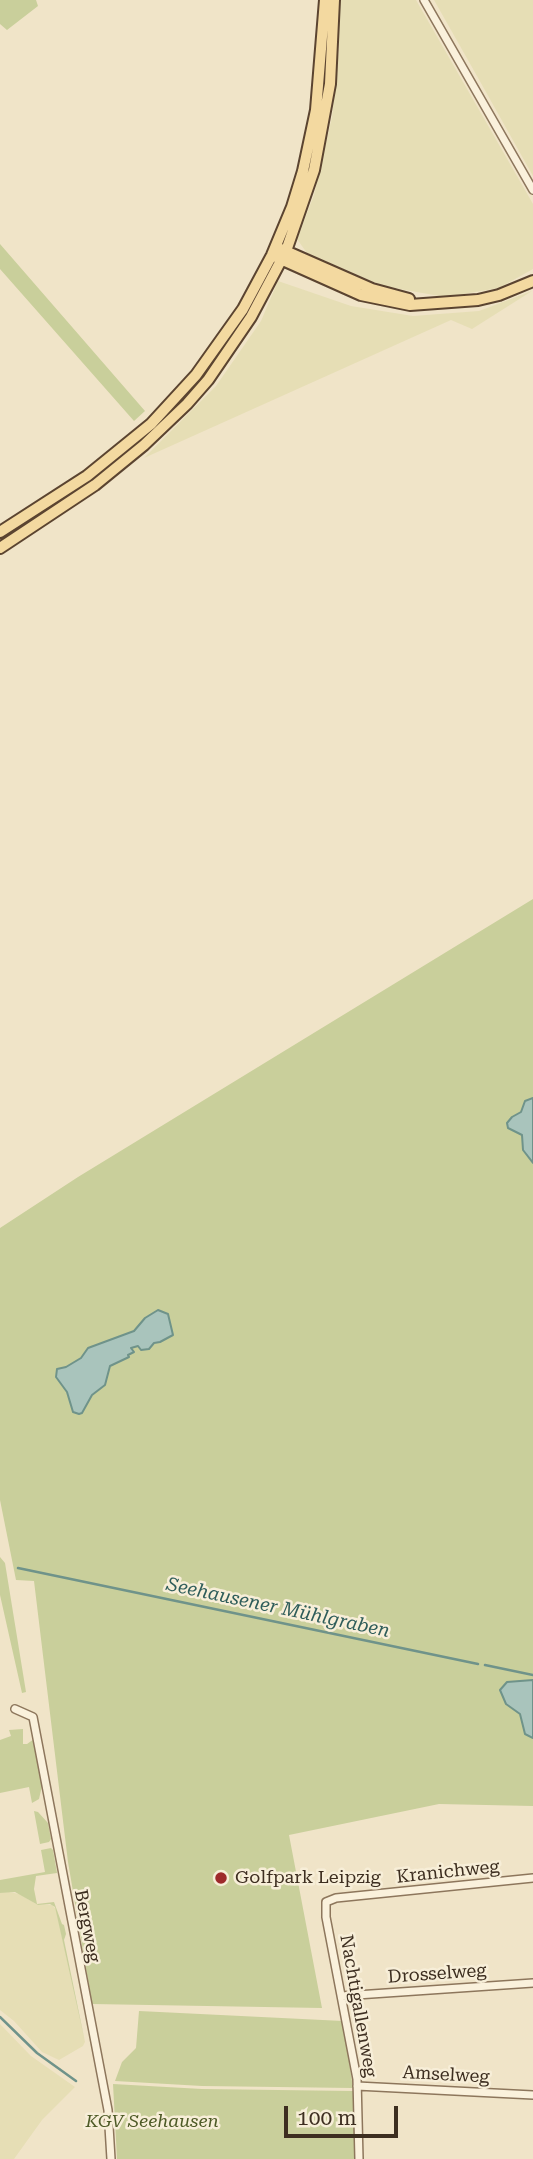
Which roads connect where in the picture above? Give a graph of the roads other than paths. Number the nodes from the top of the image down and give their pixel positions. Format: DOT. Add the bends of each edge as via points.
graph roads {
  1 [pos="325,0"];
  2 [pos="334,0"];
  3 [pos="424,0"];
  4 [pos="533,190"];
  5 [pos="279,253"];
  6 [pos="533,281"];
  7 [pos="0,533"];
  8 [pos="0,548"];
  9 [pos="15,1709"];
  10 [pos="533,1878"];
  11 [pos="326,1902"];
  12 [pos="533,1983"];
  13 [pos="342,1996"];
  14 [pos="357,2086"];
  15 [pos="533,2095"];
  16 [pos="111,2159"];
  17 [pos="359,2159"];
  1 -- 5 [label="main road" via="314,123"];
  2 -- 5 [label="main road" via="334,49 324,128 310,182"];
  3 -- 4 [label="street"];
  5 -- 6 [label="main road" via="372,289 426,304 478,300"];
  5 -- 7 [label="main road" via="221,343 166,409 87,476"];
  5 -- 8 [label="main road" via="251,317 222,361 133,463"];
  9 -- 16 [label="street, Bergweg" via="33,1717 108,2110"];
  10 -- 11 [label="street, Kranichweg"];
  11 -- 13 [label="street, Nachtigallenweg"];
  12 -- 13 [label="street, Drosselweg"];
  13 -- 14 [label="street, Nachtigallenweg"];
  14 -- 15 [label="street, Amselweg"];
  14 -- 17 [label="street, Nachtigallenweg"];
}
